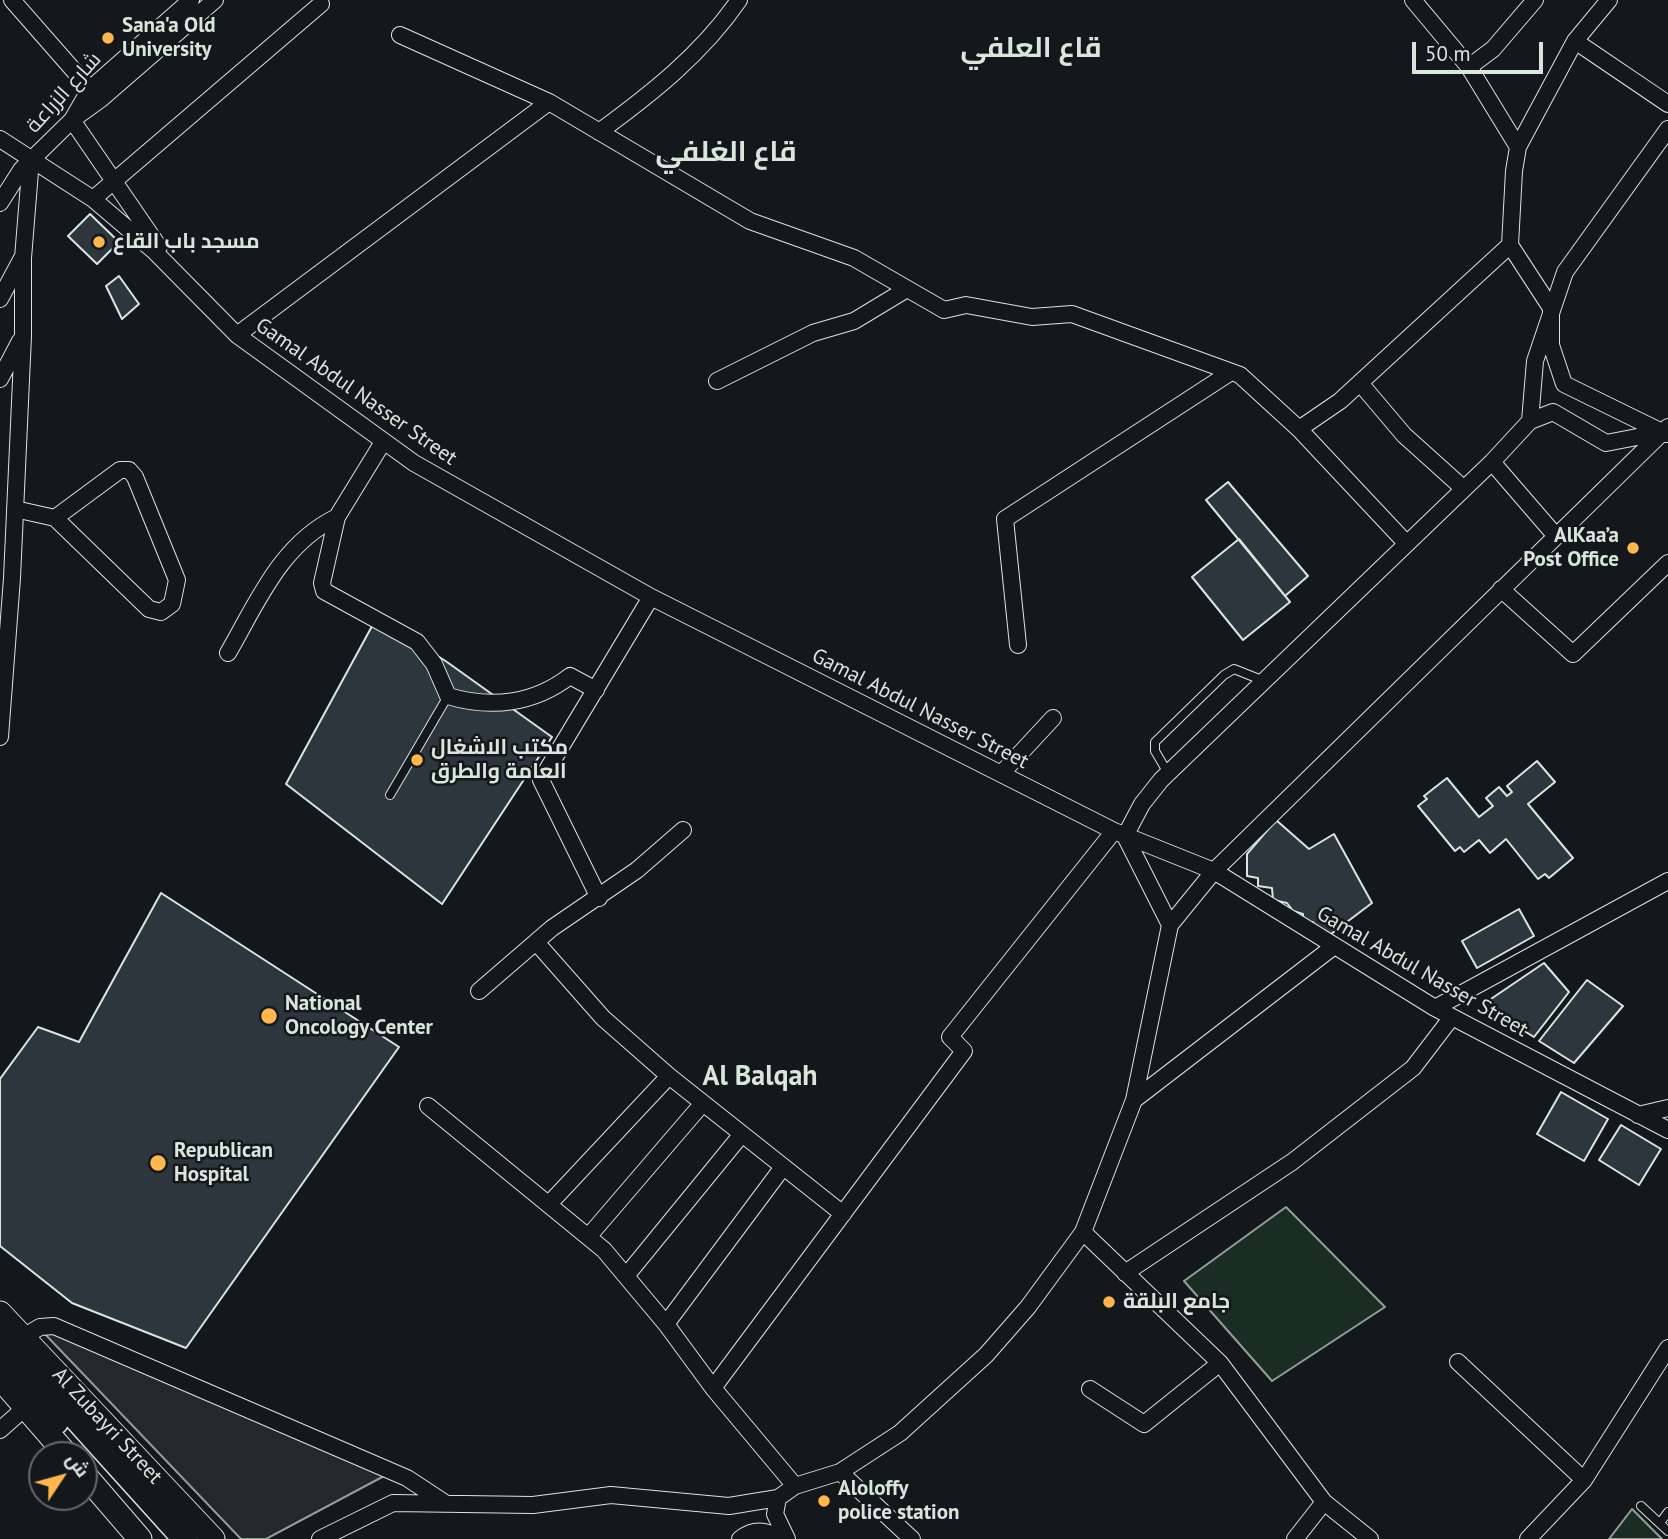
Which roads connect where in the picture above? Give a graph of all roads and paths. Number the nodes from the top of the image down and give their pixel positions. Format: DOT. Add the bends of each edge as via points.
graph roads {
  1 [pos="12,0"];
  2 [pos="191,0"];
  3 [pos="215,0"];
  4 [pos="739,0"];
  5 [pos="1413,0"];
  6 [pos="1535,0"];
  7 [pos="1609,0"];
  8 [pos="321,4"];
  9 [pos="400,35"];
  10 [pos="1575,41"];
  11 [pos="1469,67"];
  12 [pos="90,89"];
  13 [pos="549,102"];
  14 [pos="1668,104"];
  15 [pos="72,120"];
  16 [pos="1668,129"];
  17 [pos="599,132"];
  18 [pos="0,139"];
  19 [pos="1518,147"];
  20 [pos="1662,148"];
  21 [pos="31,159"];
  22 [pos="113,180"];
  23 [pos="93,199"];
  24 [pos="0,203"];
  25 [pos="1510,245"];
  26 [pos="23,258"];
  27 [pos="182,280"];
  28 [pos="907,289"];
  29 [pos="0,299"];
  30 [pos="1551,308"];
  31 [pos="236,335"];
  32 [pos="23,336"];
  33 [pos="1231,372"];
  34 [pos="0,379"];
  35 [pos="717,381"];
  36 [pos="1360,383"];
  37 [pos="1530,421"];
  38 [pos="1299,429"];
  39 [pos="1666,431"];
  40 [pos="383,442"];
  41 [pos="1492,462"];
  42 [pos="1464,489"];
  43 [pos="15,509"];
  44 [pos="337,517"];
  45 [pos="55,518"];
  46 [pos="1555,535"];
  47 [pos="1407,544"];
  48 [pos="1668,563"];
  49 [pos="1501,589"];
  50 [pos="652,597"];
  51 [pos="1018,645"];
  52 [pos="229,653"];
  53 [pos="1264,681"];
  54 [pos="596,690"];
  55 [pos="448,696"];
  56 [pos="1053,718"];
  57 [pos="0,737"];
  58 [pos="1168,772"];
  59 [pos="1001,774"];
  60 [pos="390,795"];
  61 [pos="682,830"];
  62 [pos="1120,833"];
  63 [pos="1214,871"];
  64 [pos="1668,881"];
  65 [pos="598,898"];
  66 [pos="1170,925"];
  67 [pos="536,942"];
  68 [pos="1333,947"];
  69 [pos="480,991"];
  70 [pos="1436,1009"];
  71 [pos="1452,1017"];
  72 [pos="669,1076"];
  73 [pos="1134,1100"];
  74 [pos="704,1103"];
  75 [pos="428,1106"];
  76 [pos="1668,1108"];
  77 [pos="1638,1115"];
  78 [pos="1668,1130"];
  79 [pos="742,1134"];
  80 [pos="783,1167"];
  81 [pos="549,1204"];
  82 [pos="842,1214"];
  83 [pos="1083,1232"];
  84 [pos="589,1237"];
  85 [pos="1125,1273"];
  86 [pos="626,1276"];
  87 [pos="0,1312"];
  88 [pos="666,1324"];
  89 [pos="9,1344"];
  90 [pos="1668,1348"];
  91 [pos="1458,1362"];
  92 [pos="1220,1363"];
  93 [pos="0,1378"];
  94 [pos="713,1388"];
  95 [pos="1090,1389"];
  96 [pos="31,1403"];
  97 [pos="0,1430"];
  98 [pos="57,1441"];
  99 [pos="840,1472"];
  100 [pos="1584,1480"];
  101 [pos="796,1486"];
  102 [pos="98,1492"];
  103 [pos="778,1498"];
  104 [pos="1324,1502"];
  105 [pos="445,1503"];
  106 [pos="1642,1506"];
  107 [pos="1668,1512"];
  108 [pos="1660,1523"];
  109 [pos="1668,1531"];
  110 [pos="132,1536"];
  111 [pos="163,1539"];
  112 [pos="185,1539"];
  113 [pos="213,1539"];
  114 [pos="320,1539"];
  115 [pos="740,1539"];
  116 [pos="781,1539"];
  117 [pos="788,1539"];
  118 [pos="912,1539"];
  119 [pos="1295,1539"];
  120 [pos="1370,1539"];
  121 [pos="1528,1539"];
  1 -- 12 [label="street"];
  2 -- 12 [label="street, شارع الزراعة"];
  3 -- 15 [label="street"];
  4 -- 17 [label="street" via="722,25 661,86"];
  5 -- 11 [label="street"];
  6 -- 11 [label="street" via="1493,49"];
  7 -- 10 [label="street"];
  8 -- 22 [label="street"];
  9 -- 13 [label="street"];
  10 -- 14 [label="street"];
  10 -- 19 [label="street"];
  11 -- 19 [label="street"];
  12 -- 15 [label="street, شارع الزراعة"];
  13 -- 17 [label="street"];
  13 -- 31 [label="street"];
  15 -- 21 [label="street, شارع الزراعة"];
  15 -- 22 [label="street, Gamal Abdul Nasser Street"];
  16 -- 20 [label="street"];
  17 -- 28 [label="street" via="750,221 854,258"];
  18 -- 21 [label="street, Gamal Abdul Nasser Street"];
  19 -- 25 [label="street"];
  20 -- 30 [label="street" via="1565,272"];
  21 -- 23 [label="street, Gamal Abdul Nasser Street"];
  21 -- 24 [label="street, شارع الزراعة"];
  21 -- 26 [label="street"];
  22 -- 23 [label="street"];
  22 -- 27 [label="street, Gamal Abdul Nasser Street"];
  23 -- 27 [label="street, Gamal Abdul Nasser Street"];
  25 -- 30 [label="street"];
  25 -- 36 [label="street"];
  26 -- 29 [label="street"];
  26 -- 32 [label="street"];
  27 -- 31 [label="street, Gamal Abdul Nasser Street"];
  28 -- 33 [label="street" via="944,310 966,304 1032,317 1072,314"];
  28 -- 35 [label="street" via="855,321 813,333"];
  30 -- 37 [label="street" via="1535,360"];
  30 -- 39 [label="street" via="1552,345 1564,384"];
  31 -- 40 [label="street, Gamal Abdul Nasser Street"];
  32 -- 34 [label="street"];
  32 -- 43 [label="street"];
  33 -- 38 [label="street"];
  33 -- 51 [label="street" via="1005,519"];
  36 -- 38 [label="street"];
  36 -- 42 [label="street" via="1404,435"];
  37 -- 39 [label="street" via="1553,412 1606,443"];
  37 -- 41 [label="street"];
  38 -- 47 [label="street"];
  39 -- 46 [label="street"];
  40 -- 44 [label="street"];
  40 -- 50 [label="street, Gamal Abdul Nasser Street"];
  41 -- 42 [label="street"];
  41 -- 46 [label="street"];
  42 -- 47 [label="street"];
  43 -- 45 [label="street"];
  43 -- 57 [label="street"];
  44 -- 52 [label="street" via="303,538 281,560"];
  44 -- 55 [label="street" via="324,591 417,642 434,664"];
  45 -- 45 [label="street" via="149,609 161,612 172,604 177,580 129,470 120,470"];
  46 -- 49 [label="street"];
  47 -- 53 [label="street"];
  48 -- 49 [label="street" via="1573,654"];
  49 -- 63 [label="street"];
  50 -- 54 [label="street"];
  50 -- 59 [label="street, Gamal Abdul Nasser Street"];
  53 -- 58 [label="street"];
  53 -- 58 [label="lane" via="1234,668 1223,675 1155,742 1155,751"];
  54 -- 55 [label="street" via="570,676 552,690 503,705"];
  54 -- 65 [label="street" via="541,780"];
  55 -- 60 [label="lane"];
  56 -- 59 [label="street"];
  58 -- 62 [label="street"];
  59 -- 62 [label="street, Gamal Abdul Nasser Street"];
  61 -- 65 [label="street"];
  62 -- 63 [label="street, Gamal Abdul Nasser Street"];
  62 -- 66 [label="street"];
  62 -- 82 [label="street" via="950,1037 964,1051"];
  63 -- 66 [label="street"];
  63 -- 68 [label="street, Gamal Abdul Nasser Street"];
  64 -- 70 [label="street"];
  65 -- 67 [label="street"];
  66 -- 73 [label="street"];
  67 -- 69 [label="street"];
  67 -- 72 [label="street" via="603,1017"];
  68 -- 70 [label="street, Gamal Abdul Nasser Street"];
  68 -- 73 [label="street"];
  70 -- 71 [label="street, Gamal Abdul Nasser Street"];
  71 -- 77 [label="street, Gamal Abdul Nasser Street"];
  71 -- 85 [label="street" via="1402,1077 1292,1162"];
  72 -- 74 [label="street"];
  72 -- 81 [label="street"];
  73 -- 83 [label="street"];
  74 -- 79 [label="street"];
  74 -- 84 [label="street"];
  75 -- 81 [label="street"];
  76 -- 77 [label="street"];
  77 -- 78 [label="street, Gamal Abdul Nasser Street"];
  79 -- 80 [label="street"];
  79 -- 86 [label="street"];
  80 -- 82 [label="street"];
  80 -- 88 [label="street"];
  81 -- 84 [label="street"];
  82 -- 94 [label="street"];
  83 -- 85 [label="street"];
  83 -- 99 [label="street" via="1028,1307 977,1363 900,1433"];
  84 -- 86 [label="street"];
  85 -- 92 [label="street"];
  86 -- 88 [label="street"];
  87 -- 89 [label="main road, Al Zubayri Street"];
  88 -- 94 [label="street"];
  89 -- 96 [label="main road, Al Zubayri Street"];
  89 -- 105 [label="street" via="40,1327 54,1326 407,1478"];
  89 -- 112 [label="main road, Al Zubayri Street"];
  89 -- 113 [label="main road, Al Zubayri Street"];
  90 -- 100 [label="street"];
  91 -- 100 [label="street"];
  92 -- 95 [label="street" via="1144,1424"];
  92 -- 104 [label="street"];
  93 -- 96 [label="main road, Al Zubayri Street"];
  94 -- 101 [label="street"];
  96 -- 97 [label="street"];
  96 -- 98 [label="main road, Al Zubayri Street"];
  96 -- 111 [label="main road, Al Zubayri Street"];
  99 -- 101 [label="street"];
  99 -- 118 [label="street"];
  100 -- 121 [label="street"];
  101 -- 103 [label="street"];
  102 -- 110 [label="main road"];
  103 -- 105 [label="street" via="729,1507 611,1495 533,1505"];
  103 -- 117 [label="street" via="775,1514"];
  104 -- 119 [label="street"];
  104 -- 120 [label="street"];
  105 -- 114 [label="street" via="393,1503"];
  106 -- 108 [label="lane"];
  107 -- 108 [label="lane"];
  108 -- 109 [label="lane"];
  115 -- 116 [label="street" via="750,1532 769,1532"];
}
